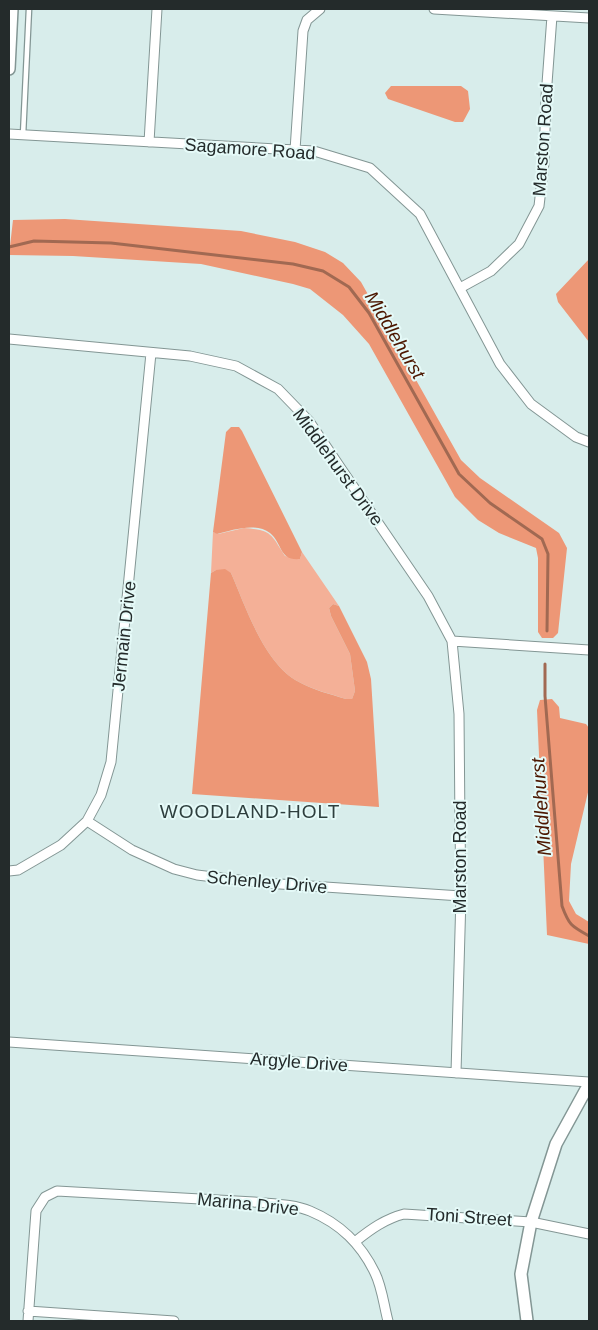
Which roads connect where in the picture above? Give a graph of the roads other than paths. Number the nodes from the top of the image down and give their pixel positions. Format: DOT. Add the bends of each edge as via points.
graph roads {
  1 [pos="12,9"];
  2 [pos="29,9"];
  3 [pos="157,9"];
  4 [pos="320,9"];
  5 [pos="434,9"];
  6 [pos="552,16"];
  7 [pos="589,18"];
  8 [pos="9,69"];
  9 [pos="9,134"];
  10 [pos="23,134"];
  11 [pos="149,142"];
  12 [pos="295,150"];
  13 [pos="460,288"];
  14 [pos="9,339"];
  15 [pos="151,353"];
  16 [pos="589,442"];
  17 [pos="452,641"];
  18 [pos="589,650"];
  19 [pos="87,821"];
  20 [pos="9,871"];
  21 [pos="461,896"];
  22 [pos="9,1042"];
  23 [pos="456,1074"];
  24 [pos="589,1083"];
  25 [pos="531,1222"];
  26 [pos="589,1234"];
  27 [pos="356,1242"];
  28 [pos="28,1311"];
  29 [pos="28,1321"];
  30 [pos="174,1321"];
  31 [pos="388,1321"];
  32 [pos="527,1321"];
  1 -- 8 [label="street"];
  2 -- 10 [label="lane"];
  3 -- 11 [label="street"];
  4 -- 12 [label="street" via="307,20 303,31"];
  5 -- 6 [label="street"];
  6 -- 7 [label="street"];
  6 -- 13 [label="street, Marston Road" via="539,206 519,244 491,271"];
  9 -- 10 [label="street, Sagamore Road"];
  10 -- 11 [label="street, Sagamore Road"];
  11 -- 12 [label="street, Sagamore Road"];
  12 -- 13 [label="street, Sagamore Road" via="314,151 370,168 420,214"];
  13 -- 16 [label="street, Sagamore Road" via="500,364 531,404 576,437"];
  14 -- 15 [label="street, Middlehurst Drive"];
  15 -- 17 [label="street, Middlehurst Drive" via="190,356 236,366 278,389 309,421 428,596"];
  15 -- 19 [label="street, Jermain Drive" via="111,762 101,795"];
  17 -- 18 [label="street"];
  17 -- 21 [label="street, Marston Road" via="459,714"];
  19 -- 20 [label="street, Jermain Drive" via="62,845 18,870"];
  19 -- 21 [label="street, Schenley Drive" via="132,850 174,869 197,875 265,883"];
  21 -- 23 [label="street, Marston Road"];
  22 -- 23 [label="street, Argyle Drive"];
  23 -- 24 [label="street, Argyle Drive"];
  24 -- 25 [label="street" via="556,1144"];
  25 -- 26 [label="street, Toni Street"];
  25 -- 27 [label="street, Toni Street" via="404,1214 392,1217"];
  25 -- 32 [label="street" via="521,1274"];
  27 -- 28 [label="street, Marina Drive" via="309,1211 280,1205 57,1191 45,1197 36,1211"];
  27 -- 31 [label="street, Marina Drive" via="376,1274"];
  28 -- 29 [label="street"];
  28 -- 30 [label="street"];
}
